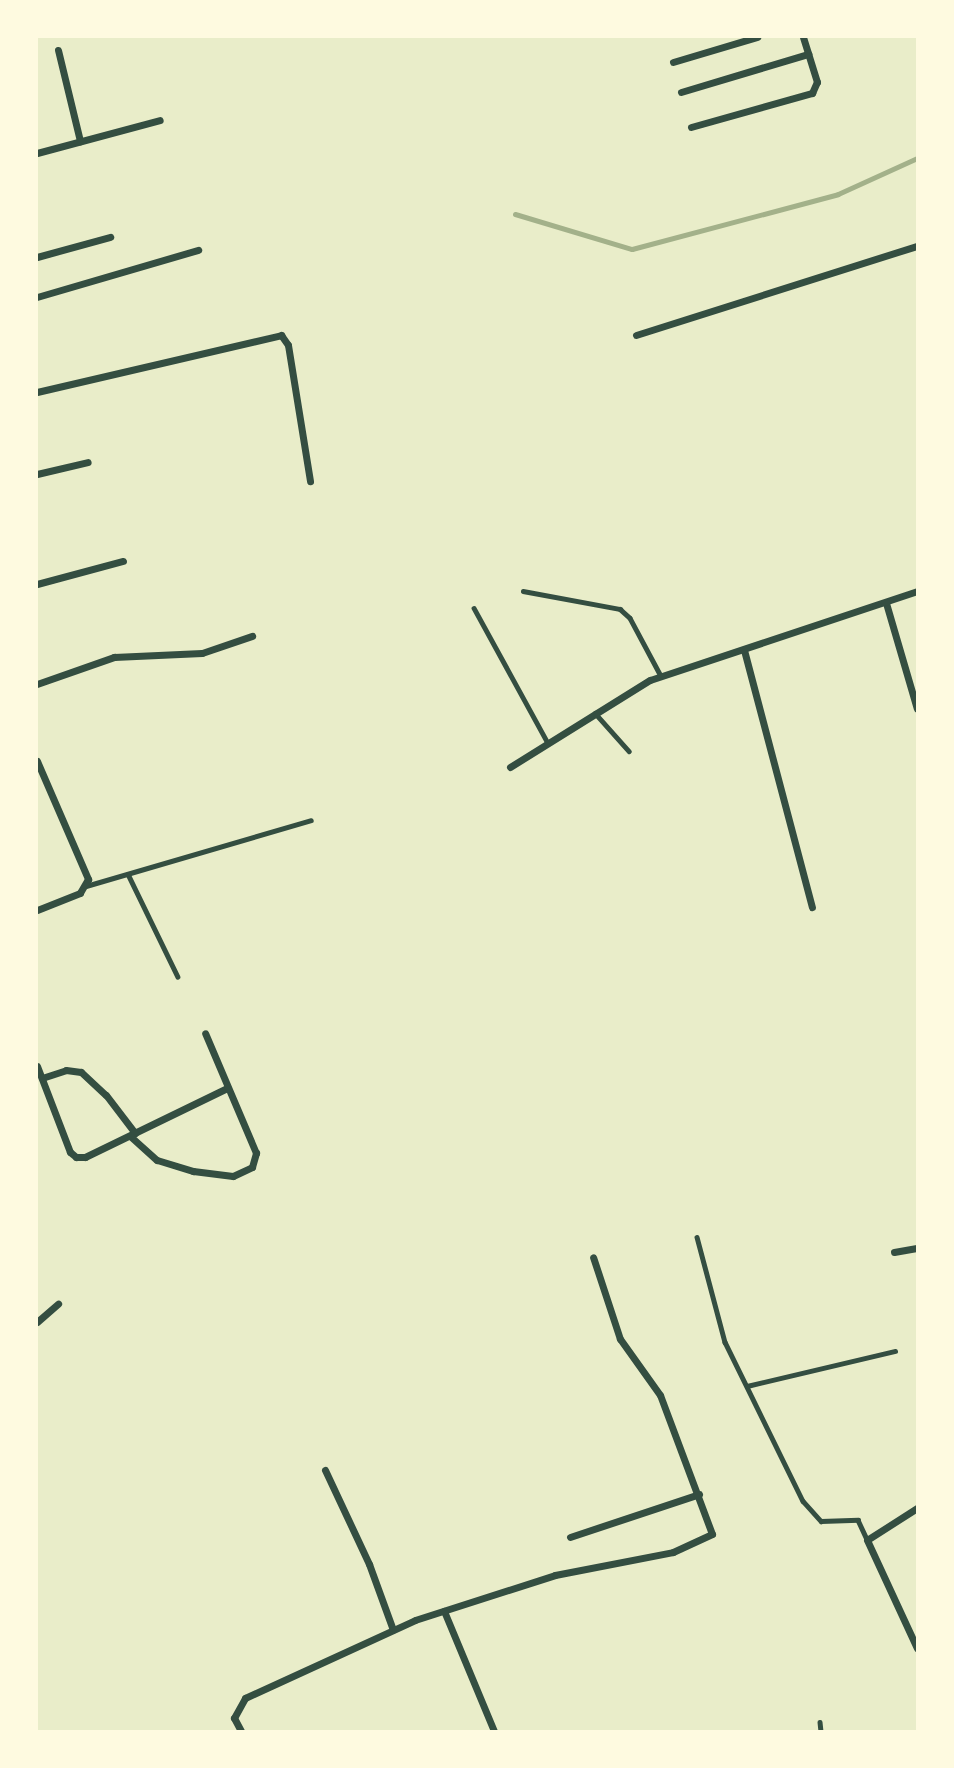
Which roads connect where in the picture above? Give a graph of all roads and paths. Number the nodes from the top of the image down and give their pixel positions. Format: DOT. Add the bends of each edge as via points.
graph roads {
  1 [pos="757,37"];
  2 [pos="803,37"];
  3 [pos="58,50"];
  4 [pos="808,54"];
  5 [pos="673,62"];
  6 [pos="681,92"];
  7 [pos="160,120"];
  8 [pos="691,127"];
  9 [pos="80,141"];
  10 [pos="37,152"];
  11 [pos="110,237"];
  12 [pos="917,246"];
  13 [pos="198,250"];
  14 [pos="37,257"];
  15 [pos="37,297"];
  16 [pos="636,335"];
  17 [pos="37,392"];
  18 [pos="88,462"];
  19 [pos="37,474"];
  20 [pos="310,481"];
  21 [pos="123,561"];
  22 [pos="37,584"];
  23 [pos="523,591"];
  24 [pos="917,591"];
  25 [pos="886,603"];
  26 [pos="474,608"];
  27 [pos="253,636"];
  28 [pos="744,650"];
  29 [pos="661,676"];
  30 [pos="37,684"];
  31 [pos="917,709"];
  32 [pos="595,713"];
  33 [pos="548,743"];
  34 [pos="629,751"];
  35 [pos="37,761"];
  36 [pos="510,766"];
  37 [pos="311,820"];
  38 [pos="128,874"];
  39 [pos="86,886"];
  40 [pos="812,907"];
  41 [pos="37,910"];
  42 [pos="178,977"];
  43 [pos="205,1033"];
  44 [pos="37,1066"];
  45 [pos="42,1078"];
  46 [pos="228,1088"];
  47 [pos="132,1134"];
  48 [pos="697,1237"];
  49 [pos="917,1248"];
  50 [pos="894,1252"];
  51 [pos="593,1257"];
  52 [pos="58,1304"];
  53 [pos="37,1322"];
  54 [pos="895,1351"];
  55 [pos="747,1386"];
  56 [pos="325,1470"];
  57 [pos="699,1494"];
  58 [pos="917,1508"];
  59 [pos="570,1537"];
  60 [pos="867,1540"];
  61 [pos="444,1611"];
  62 [pos="394,1630"];
  63 [pos="917,1648"];
  64 [pos="820,1722"];
  65 [pos="241,1731"];
  66 [pos="495,1731"];
  67 [pos="821,1731"];
  1 -- 5 [label="street"];
  2 -- 4 [label="street"];
  3 -- 9 [label="street"];
  4 -- 6 [label="street"];
  4 -- 8 [label="street" via="817,82 812,93"];
  7 -- 9 [label="street"];
  9 -- 10 [label="street"];
  11 -- 14 [label="street"];
  12 -- 16 [label="street"];
  13 -- 15 [label="street"];
  17 -- 20 [label="street" via="281,335 288,345"];
  18 -- 19 [label="street"];
  21 -- 22 [label="street"];
  23 -- 29 [label="lane" via="620,609 630,618"];
  24 -- 25 [label="street"];
  25 -- 28 [label="street"];
  25 -- 31 [label="street"];
  26 -- 33 [label="lane"];
  27 -- 30 [label="street" via="202,653 114,657"];
  28 -- 29 [label="street"];
  28 -- 40 [label="street"];
  29 -- 32 [label="street"];
  32 -- 33 [label="street"];
  32 -- 34 [label="lane"];
  33 -- 36 [label="street"];
  35 -- 39 [label="street" via="88,879"];
  37 -- 38 [label="lane"];
  38 -- 39 [label="lane"];
  38 -- 42 [label="lane"];
  39 -- 41 [label="street"];
  43 -- 46 [label="street"];
  44 -- 45 [label="street"];
  45 -- 47 [label="street" via="66,1070 81,1072"];
  45 -- 47 [label="street" via="76,1157"];
  46 -- 47 [label="street"];
  46 -- 47 [label="street" via="257,1153 252,1167 241,1173 218,1176 165,1163"];
  48 -- 55 [label="lane" via="725,1342"];
  49 -- 50 [label="street"];
  51 -- 57 [label="street" via="620,1339 660,1395"];
  52 -- 53 [label="street"];
  54 -- 55 [label="lane"];
  55 -- 60 [label="lane" via="814,1516 821,1521 858,1520"];
  56 -- 62 [label="street"];
  57 -- 59 [label="street"];
  57 -- 61 [label="street" via="712,1528 706,1539 673,1552 555,1575"];
  58 -- 60 [label="street"];
  60 -- 63 [label="street"];
  61 -- 62 [label="street"];
  61 -- 66 [label="street"];
  62 -- 65 [label="street" via="245,1698 234,1718"];
  64 -- 67 [label="lane"];
}
